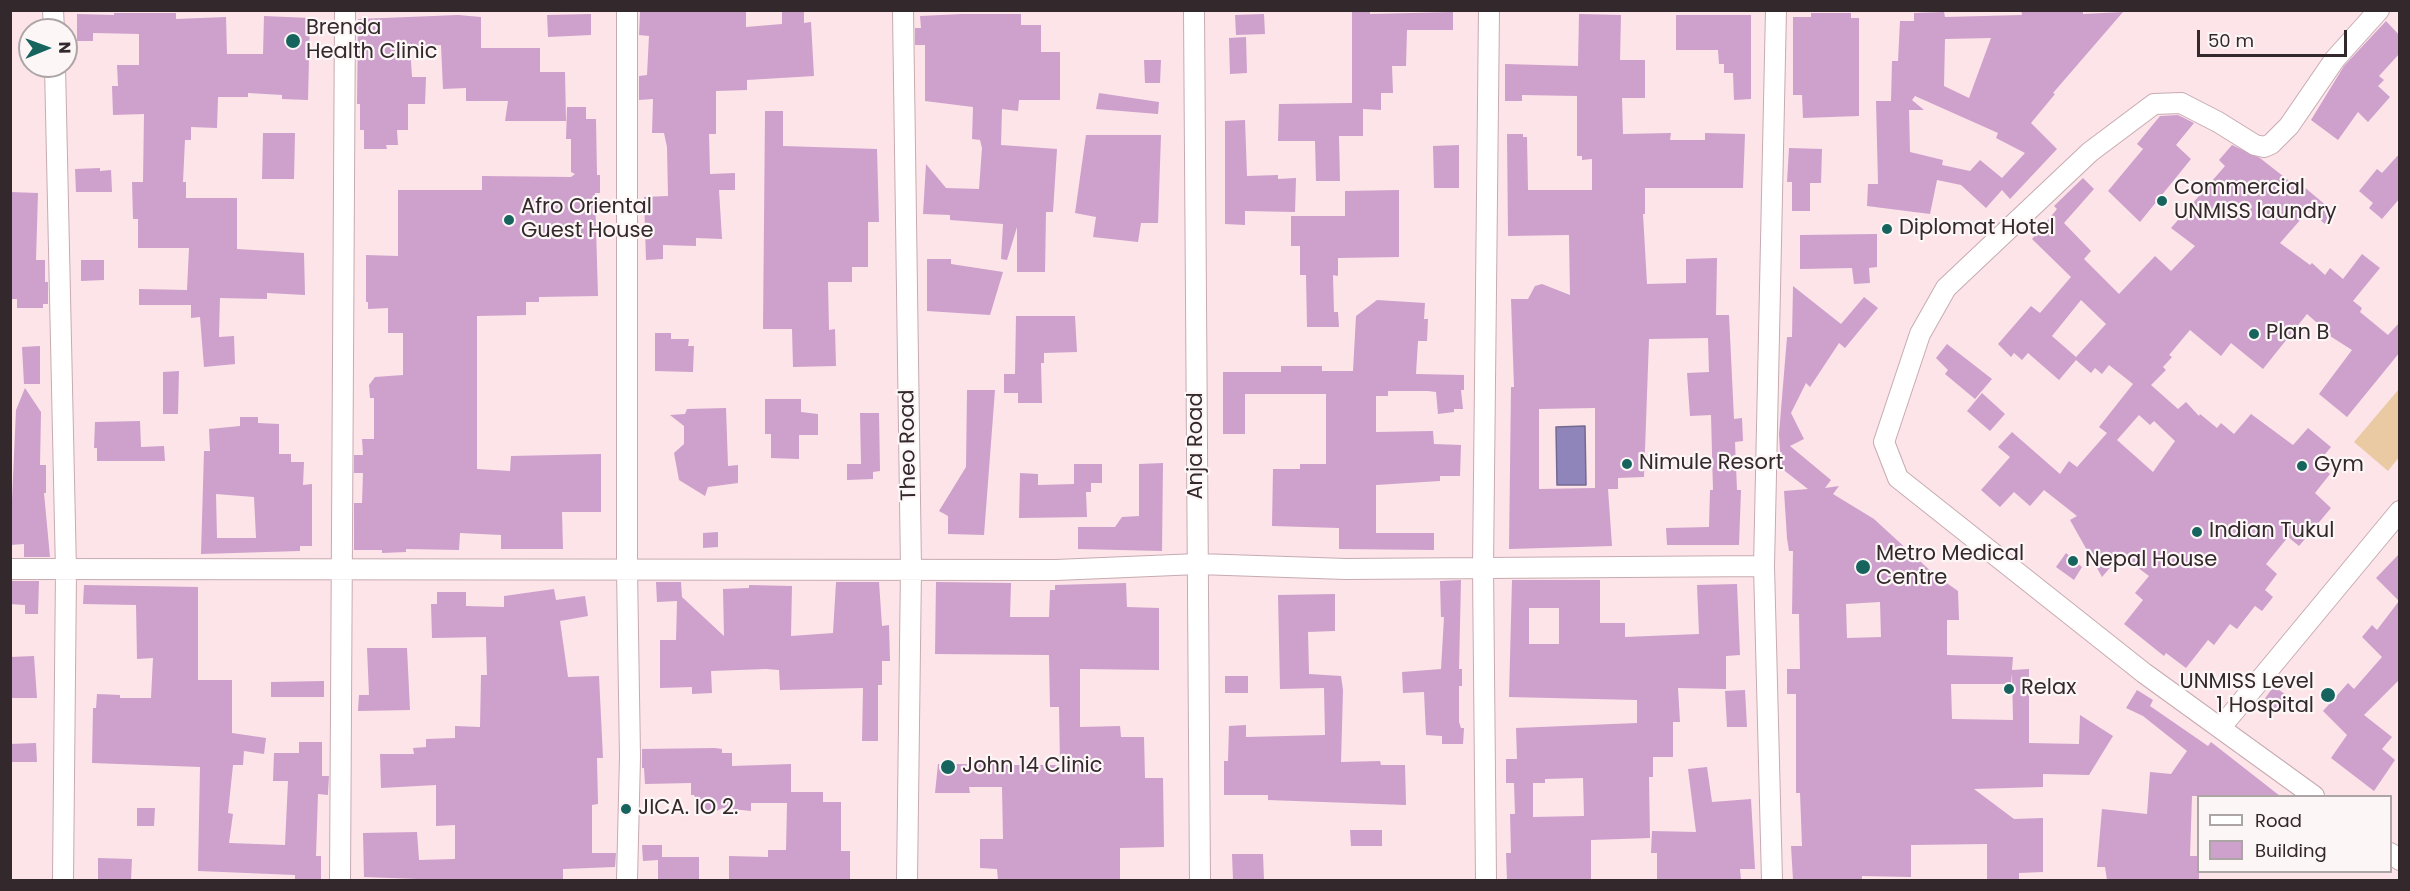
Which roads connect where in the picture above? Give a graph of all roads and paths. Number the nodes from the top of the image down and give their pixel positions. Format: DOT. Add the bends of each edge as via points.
graph roads {
  1 [pos="345,10"];
  2 [pos="627,10"];
  3 [pos="903,10"];
  4 [pos="1194,10"];
  5 [pos="1489,10"];
  6 [pos="1776,10"];
  7 [pos="2379,10"];
  8 [pos="55,78"];
  9 [pos="2400,512"];
  10 [pos="1198,564"];
  11 [pos="1764,566"];
  12 [pos="1482,567"];
  13 [pos="10,569"];
  14 [pos="911,569"];
  15 [pos="341,570"];
  16 [pos="627,570"];
  17 [pos="66,571"];
  18 [pos="2221,727"];
  19 [pos="2313,795"];
  20 [pos="63,880"];
  21 [pos="340,880"];
  22 [pos="627,880"];
  23 [pos="907,880"];
  24 [pos="1200,880"];
  25 [pos="1486,880"];
  26 [pos="1772,880"];
  1 -- 15 [label="street"];
  2 -- 16 [label="street"];
  3 -- 14 [label="street, Theo Road"];
  4 -- 10 [label="street, Anja Road"];
  5 -- 12 [label="street"];
  6 -- 11 [label="street"];
  7 -- 18 [label="street" via="2335,58 2289,126 2271,144 2255,145 2181,103 2154,104 2090,152 1946,288 1920,334 1884,442 1898,478 2144,673"];
  8 -- 17 [label="street"];
  9 -- 18 [label="street"];
  10 -- 12 [label="street" via="1346,569"];
  10 -- 14 [label="street" via="1056,570"];
  10 -- 24 [label="street, Anja Road"];
  11 -- 12 [label="street"];
  11 -- 26 [label="street"];
  12 -- 25 [label="street"];
  13 -- 17 [label="street"];
  14 -- 16 [label="street"];
  14 -- 23 [label="street, Theo Road"];
  15 -- 16 [label="street"];
  15 -- 17 [label="street"];
  15 -- 21 [label="street"];
  16 -- 22 [label="street"];
  17 -- 20 [label="street"];
  18 -- 19 [label="street"];
}
